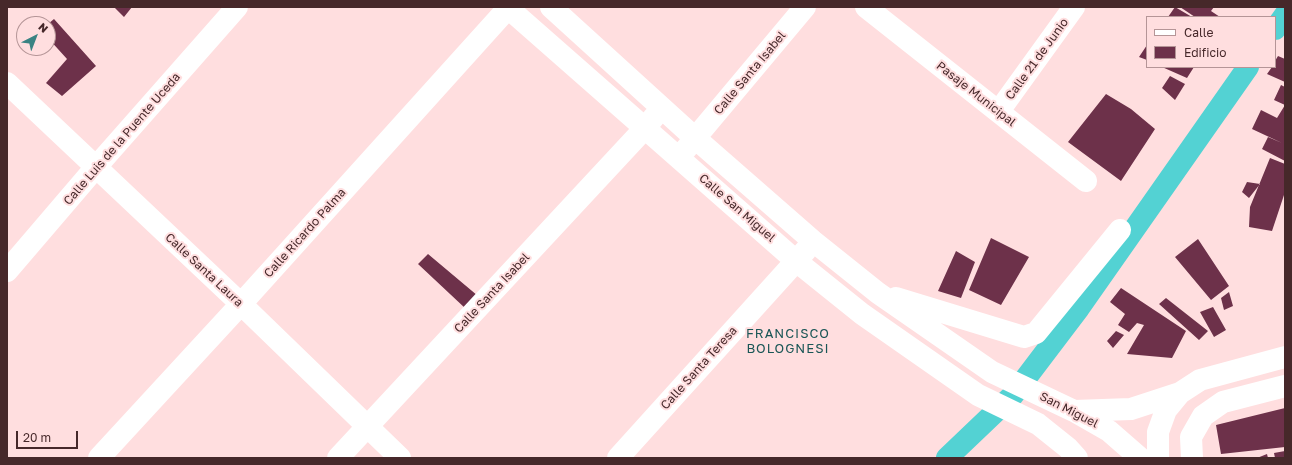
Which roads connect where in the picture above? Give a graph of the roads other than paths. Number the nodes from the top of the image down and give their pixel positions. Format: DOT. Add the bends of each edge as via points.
graph roads {
  1 [pos="237,7"];
  2 [pos="508,7"];
  3 [pos="551,7"];
  4 [pos="805,7"];
  5 [pos="1074,7"];
  6 [pos="879,11"];
  7 [pos="7,83"];
  8 [pos="661,108"];
  9 [pos="999,111"];
  10 [pos="645,128"];
  11 [pos="694,138"];
  12 [pos="678,157"];
  13 [pos="96,167"];
  14 [pos="1086,181"];
  15 [pos="1120,230"];
  16 [pos="813,241"];
  17 [pos="796,261"];
  18 [pos="7,271"];
  19 [pos="878,293"];
  20 [pos="241,304"];
  21 [pos="1285,357"];
  22 [pos="992,372"];
  23 [pos="1285,386"];
  24 [pos="1180,392"];
  25 [pos="1074,411"];
  26 [pos="367,427"];
  27 [pos="99,458"];
  28 [pos="338,458"];
  29 [pos="400,458"];
  30 [pos="618,458"];
  31 [pos="1077,458"];
  32 [pos="1154,458"];
  33 [pos="1192,458"];
  1 -- 13 [label="street, Calle Luis de la Puente Uceda"];
  2 -- 10 [label="street, Calle San Miguel"];
  2 -- 20 [label="street, Calle Ricardo Palma"];
  3 -- 8 [label="street, Calle San Miguel"];
  4 -- 11 [label="street, Calle Santa Isabel"];
  5 -- 9 [label="street, Calle 21 de Junio"];
  6 -- 9 [label="street, Pasaje Municipal"];
  7 -- 13 [label="street, Calle Santa Laura"];
  8 -- 10 [label="street, Calle Santa Isabel"];
  8 -- 11 [label="street, Calle San Miguel"];
  9 -- 14 [label="street, Pasaje Municipal"];
  10 -- 12 [label="street, Calle San Miguel"];
  10 -- 26 [label="street, Calle Santa Isabel"];
  11 -- 12 [label="street, Calle Santa Isabel"];
  11 -- 16 [label="street, Calle San Miguel"];
  12 -- 17 [label="street, Calle San Miguel"];
  13 -- 18 [label="street, Calle Luis de la Puente Uceda"];
  13 -- 20 [label="street, Calle Santa Laura"];
  15 -- 19 [label="street" via="1036,333 1024,336"];
  16 -- 17 [label="street, Calle Santa Teresa"];
  16 -- 19 [label="street, Calle San Miguel"];
  17 -- 30 [label="street, Calle Santa Teresa"];
  17 -- 31 [label="street, Calle San Miguel" via="862,314 978,394 1038,424"];
  19 -- 22 [label="street, Calle San Miguel"];
  20 -- 26 [label="street, Calle Santa Laura"];
  20 -- 27 [label="street, Calle Ricardo Palma"];
  21 -- 24 [label="street" via="1200,380"];
  22 -- 25 [label="street, San Miguel"];
  23 -- 33 [label="street" via="1223,402 1203,416 1191,437"];
  24 -- 25 [label="street" via="1131,409"];
  24 -- 32 [label="street" via="1166,410 1158,432"];
  25 -- 32 [label="street, San Miguel"];
  26 -- 28 [label="street, Calle Santa Isabel"];
  26 -- 29 [label="street, Calle Santa Laura"];
}
